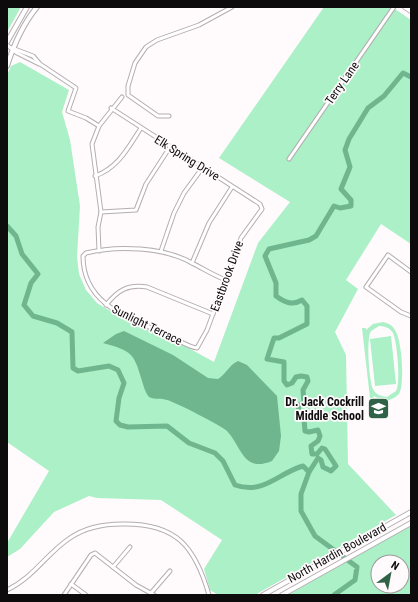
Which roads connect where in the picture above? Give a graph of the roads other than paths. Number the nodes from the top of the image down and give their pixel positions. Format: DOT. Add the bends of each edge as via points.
graph roads {
  1 [pos="27,7"];
  2 [pos="37,7"];
  3 [pos="232,7"];
  4 [pos="394,7"];
  5 [pos="405,7"];
  6 [pos="411,11"];
  7 [pos="7,44"];
  8 [pos="12,48"];
  9 [pos="7,66"];
  10 [pos="122,97"];
  11 [pos="111,108"];
  12 [pos="169,116"];
  13 [pos="99,126"];
  14 [pos="141,128"];
  15 [pos="170,147"];
  16 [pos="289,159"];
  17 [pos="203,167"];
  18 [pos="95,176"];
  19 [pos="232,187"];
  20 [pos="262,207"];
  21 [pos="101,212"];
  22 [pos="99,251"];
  23 [pos="161,251"];
  24 [pos="192,263"];
  25 [pos="411,272"];
  26 [pos="226,280"];
  27 [pos="106,305"];
  28 [pos="213,314"];
  29 [pos="411,316"];
  30 [pos="197,348"];
  31 [pos="411,512"];
  32 [pos="411,522"];
  33 [pos="130,548"];
  34 [pos="113,567"];
  35 [pos="170,570"];
  36 [pos="71,584"];
  37 [pos="7,590"];
  38 [pos="153,594"];
  39 [pos="64,595"];
  40 [pos="86,595"];
  41 [pos="209,595"];
  42 [pos="263,595"];
  43 [pos="282,595"];
  1 -- 7 [label="main road"];
  2 -- 8 [label="main road"];
  3 -- 12 [label="street" via="199,25 157,40 146,47 134,63 128,95 158,116"];
  4 -- 16 [label="street, Terry Lane"];
  5 -- 6 [label="highway"];
  7 -- 8 [label="street"];
  8 -- 9 [label="main road"];
  8 -- 13 [label="street" via="16,53 40,64 76,88 68,111"];
  10 -- 11 [label="street"];
  11 -- 13 [label="street"];
  11 -- 14 [label="street, Elk Spring Drive"];
  13 -- 18 [label="street" via="92,144"];
  14 -- 15 [label="street, Elk Spring Drive"];
  14 -- 18 [label="street" via="114,166"];
  15 -- 17 [label="street, Elk Spring Drive"];
  15 -- 21 [label="street" via="146,184 136,210"];
  17 -- 19 [label="street, Elk Spring Drive"];
  17 -- 23 [label="street" via="180,200"];
  18 -- 21 [label="street"];
  19 -- 20 [label="street, Elk Spring Drive"];
  19 -- 24 [label="street" via="209,223"];
  20 -- 26 [label="street, Eastbrook Drive" via="241,238"];
  21 -- 22 [label="street" via="98,227"];
  22 -- 23 [label="street" via="137,248"];
  22 -- 27 [label="street, Sunlight Terrace" via="84,254 85,271 91,288"];
  23 -- 24 [label="street"];
  24 -- 26 [label="street"];
  25 -- 29 [label="street" via="388,255 366,287 401,312"];
  26 -- 28 [label="street, Eastbrook Drive"];
  27 -- 28 [label="street" via="122,289 138,285"];
  27 -- 30 [label="street, Sunlight Terrace" via="115,312 181,340 192,348"];
  28 -- 30 [label="street, Eastbrook Drive"];
  31 -- 42 [label="main road, North Hardin Boulevard"];
  32 -- 43 [label="main road, North Hardin Boulevard"];
  33 -- 34 [label="street"];
  34 -- 36 [label="street" via="94,553"];
  34 -- 38 [label="street" via="136,585"];
  35 -- 38 [label="street"];
  36 -- 39 [label="street"];
  36 -- 40 [label="street"];
  37 -- 41 [label="street" via="27,577 57,547 75,535 101,525 133,523 162,529 183,543 198,562"];
}
